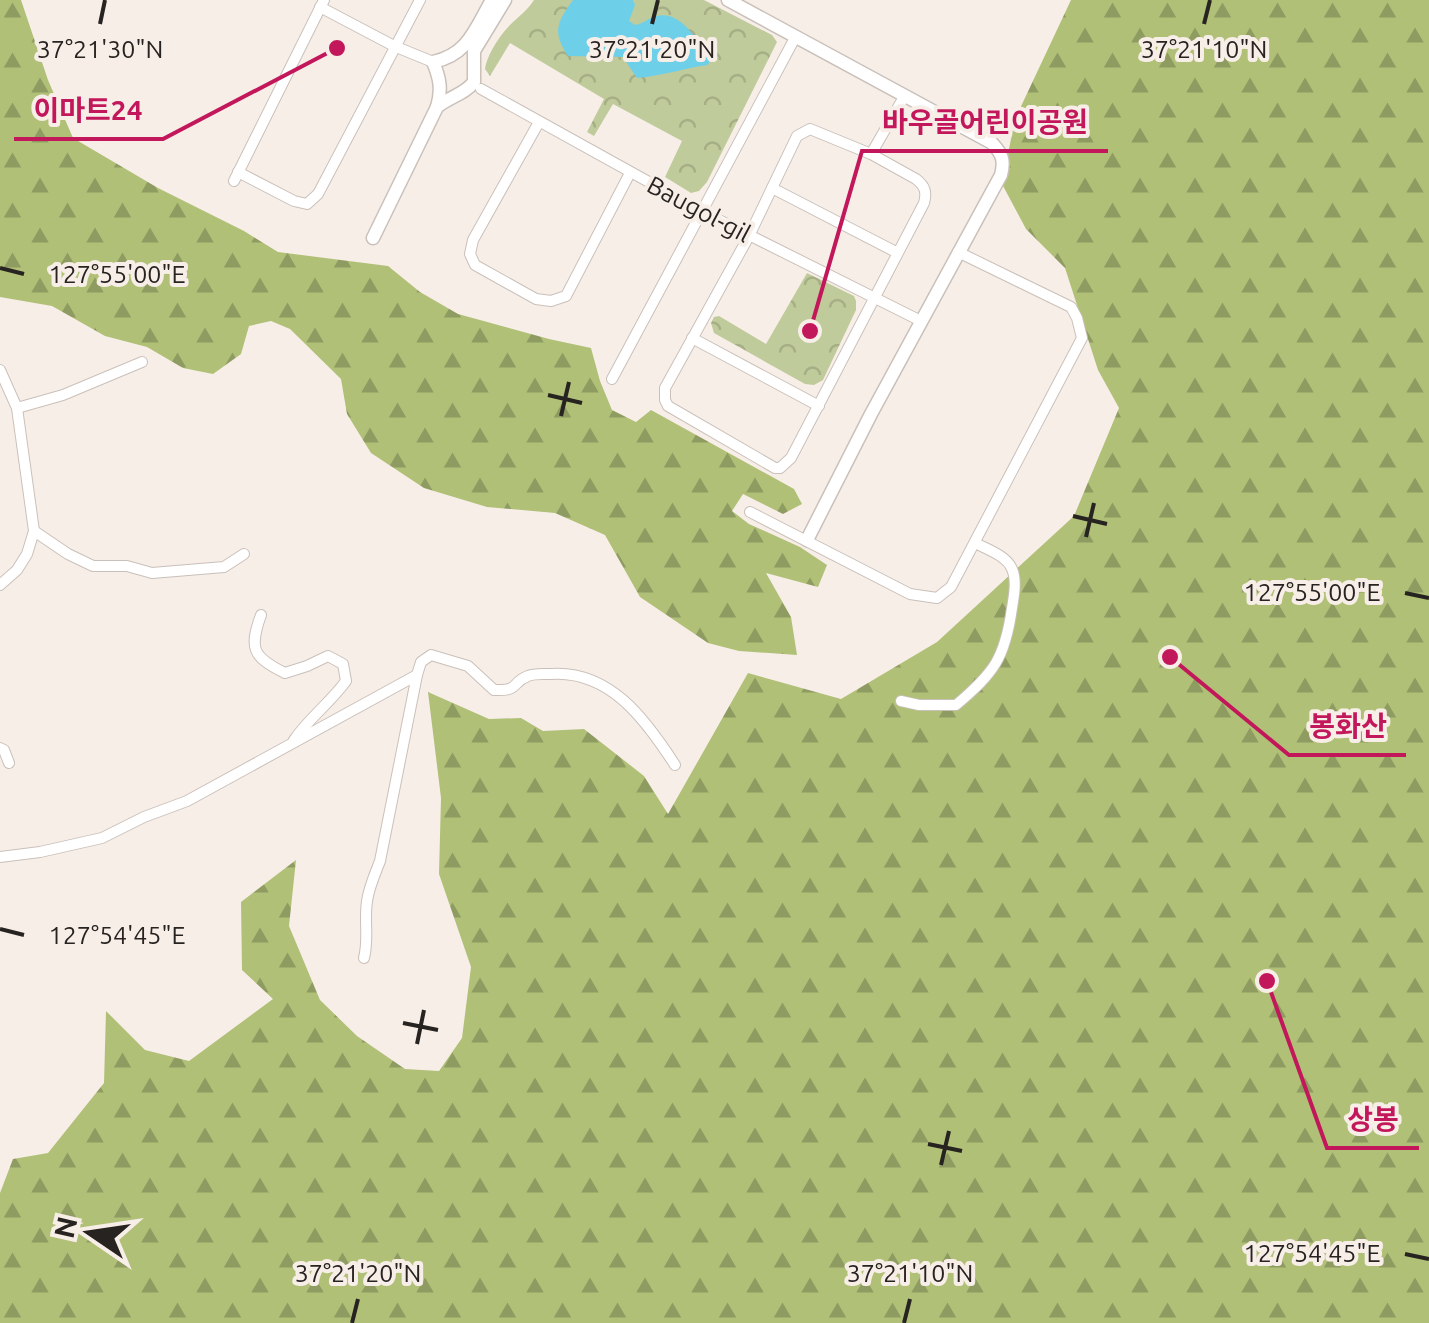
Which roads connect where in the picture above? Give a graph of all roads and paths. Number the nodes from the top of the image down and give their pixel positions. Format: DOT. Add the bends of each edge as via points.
graph roads {
  1 [pos="420,0"];
  2 [pos="492,0"];
  3 [pos="504,0"];
  4 [pos="728,0"];
  5 [pos="322,3"];
  6 [pos="796,36"];
  7 [pos="394,46"];
  8 [pos="442,67"];
  9 [pos="477,76"];
  10 [pos="463,92"];
  11 [pos="904,96"];
  12 [pos="438,107"];
  13 [pos="539,122"];
  14 [pos="872,154"];
  15 [pos="630,173"];
  16 [pos="772,188"];
  17 [pos="703,212"];
  18 [pos="749,236"];
  19 [pos="373,238"];
  20 [pos="896,252"];
  21 [pos="958,252"];
  22 [pos="875,296"];
  23 [pos="921,321"];
  24 [pos="692,338"];
  25 [pos="142,362"];
  26 [pos="0,370"];
  27 [pos="612,378"];
  28 [pos="819,406"];
  29 [pos="17,408"];
  30 [pos="750,512"];
  31 [pos="34,530"];
  32 [pos="808,540"];
  33 [pos="974,543"];
  34 [pos="244,554"];
  35 [pos="0,585"];
  36 [pos="261,614"];
  37 [pos="417,675"];
  38 [pos="901,701"];
  39 [pos="290,744"];
  40 [pos="0,748"];
  41 [pos="8,763"];
  42 [pos="675,765"];
  43 [pos="0,857"];
  44 [pos="364,958"];
  1 -- 7 [label="street"];
  2 -- 8 [label="street" via="465,46"];
  3 -- 9 [label="street" via="474,50"];
  4 -- 6 [label="street"];
  5 -- 7 [label="street"];
  5 -- 7 [label="street" via="236,176 307,204"];
  6 -- 11 [label="street"];
  6 -- 17 [label="street"];
  7 -- 8 [label="street"];
  8 -- 9 [label="street" via="464,57"];
  8 -- 10 [label="street" via="448,90"];
  8 -- 12 [label="street"];
  9 -- 10 [label="street"];
  9 -- 13 [label="street, Baugol-gil"];
  10 -- 12 [label="street"];
  11 -- 14 [label="street"];
  11 -- 21 [label="street" via="1002,154 1001,175"];
  12 -- 19 [label="street"];
  13 -- 15 [label="street, Baugol-gil"];
  13 -- 15 [label="street" via="472,240 475,265 536,299 566,296"];
  14 -- 16 [label="street" via="810,129 798,136"];
  14 -- 20 [label="street" via="925,189 924,204"];
  15 -- 17 [label="street, Baugol-gil"];
  16 -- 18 [label="street"];
  16 -- 20 [label="street"];
  17 -- 18 [label="street, Baugol-gil"];
  17 -- 27 [label="street"];
  18 -- 22 [label="street, Baugol-gil"];
  18 -- 24 [label="street"];
  20 -- 22 [label="street"];
  21 -- 23 [label="street"];
  21 -- 33 [label="street" via="1071,306 1082,338"];
  22 -- 23 [label="street, Baugol-gil"];
  22 -- 28 [label="street"];
  23 -- 32 [label="street"];
  24 -- 28 [label="street"];
  24 -- 28 [label="street" via="665,388 668,406 774,468 790,458"];
  25 -- 29 [label="street"];
  26 -- 29 [label="street"];
  29 -- 31 [label="street"];
  30 -- 32 [label="street"];
  31 -- 34 [label="street" via="93,566 152,573 224,567"];
  31 -- 35 [label="street" via="27,554"];
  32 -- 33 [label="street" via="931,599 951,587"];
  33 -- 38 [label="street" via="1014,570 1002,656 956,706"];
  36 -- 39 [label="street" via="252,637 264,663 285,673 328,656 344,664 346,681"];
  37 -- 39 [label="street"];
  37 -- 42 [label="street" via="431,655 468,666 494,690 509,691 528,675 585,676 608,687 655,734"];
  37 -- 44 [label="street" via="366,903"];
  39 -- 43 [label="street" via="102,838"];
  40 -- 41 [label="street"];
}
